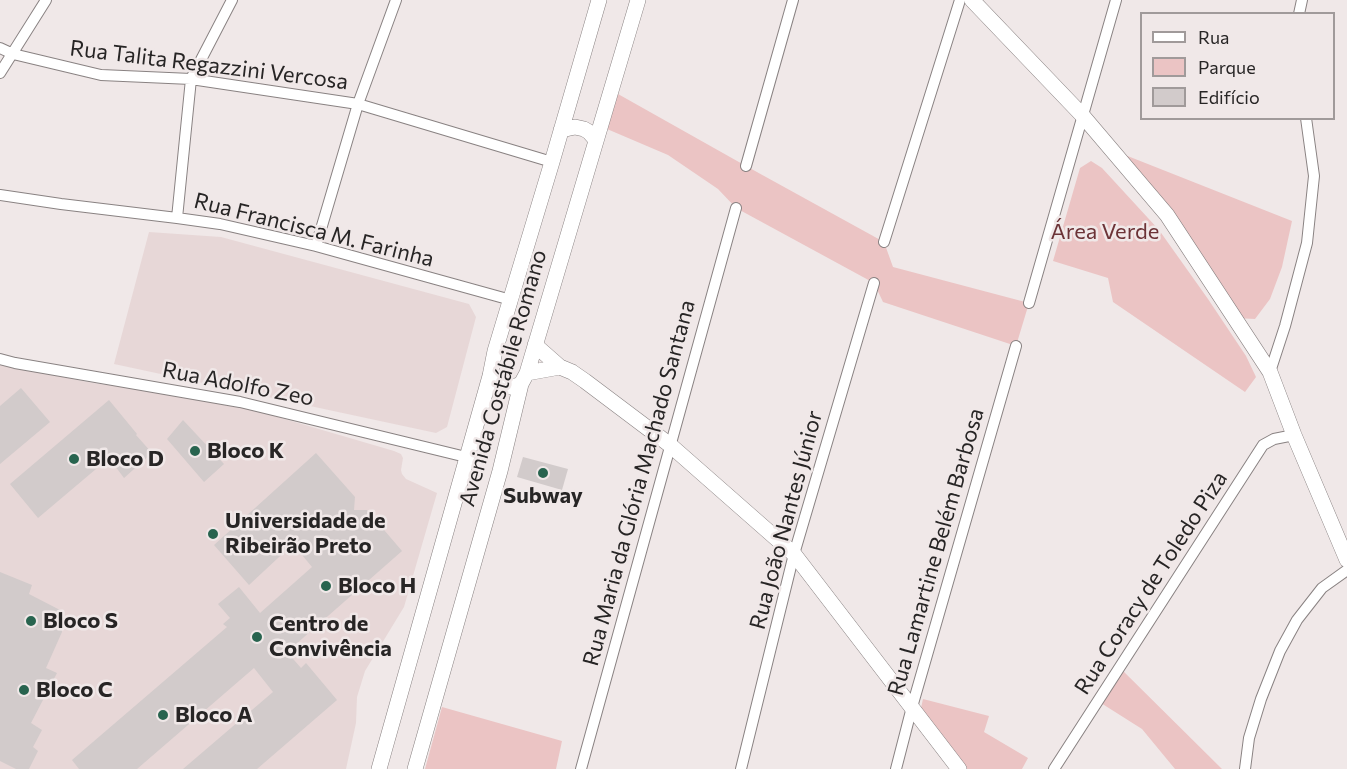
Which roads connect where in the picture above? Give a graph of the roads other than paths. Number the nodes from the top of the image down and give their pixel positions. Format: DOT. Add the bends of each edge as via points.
graph roads {
  1 [pos="46,0"];
  2 [pos="232,0"];
  3 [pos="396,0"];
  4 [pos="599,0"];
  5 [pos="638,0"];
  6 [pos="793,0"];
  7 [pos="960,0"];
  8 [pos="972,0"];
  9 [pos="1116,0"];
  10 [pos="0,48"];
  11 [pos="13,54"];
  12 [pos="0,73"];
  13 [pos="191,79"];
  14 [pos="358,104"];
  15 [pos="1082,115"];
  16 [pos="1306,120"];
  17 [pos="561,130"];
  18 [pos="596,140"];
  19 [pos="552,162"];
  20 [pos="746,166"];
  21 [pos="0,195"];
  22 [pos="736,208"];
  23 [pos="177,218"];
  24 [pos="884,242"];
  25 [pos="316,246"];
  26 [pos="874,283"];
  27 [pos="511,300"];
  28 [pos="1029,303"];
  29 [pos="535,345"];
  30 [pos="1016,346"];
  31 [pos="0,359"];
  32 [pos="560,367"];
  33 [pos="1270,372"];
  34 [pos="490,376"];
  35 [pos="524,378"];
  36 [pos="1294,435"];
  37 [pos="670,445"];
  38 [pos="466,457"];
  39 [pos="794,554"];
  40 [pos="1347,561"];
  41 [pos="1347,570"];
  42 [pos="912,707"];
  43 [pos="379,769"];
  44 [pos="415,769"];
  45 [pos="581,769"];
  46 [pos="741,769"];
  47 [pos="896,769"];
  48 [pos="959,769"];
  49 [pos="1054,769"];
  50 [pos="1245,769"];
  1 -- 11 [label="street"];
  2 -- 13 [label="street"];
  3 -- 14 [label="street"];
  4 -- 17 [label="main road, Avenida Costábile Romano"];
  5 -- 18 [label="main road, Avenida Costábile Romano"];
  6 -- 20 [label="street"];
  7 -- 24 [label="street"];
  8 -- 15 [label="main road"];
  9 -- 15 [label="street"];
  10 -- 11 [label="street, Rua Talita Regazzini Vercosa"];
  11 -- 12 [label="street"];
  11 -- 13 [label="street, Rua Talita Regazzini Vercosa" via="101,75"];
  13 -- 14 [label="street, Rua Talita Regazzini Vercosa"];
  13 -- 23 [label="street"];
  14 -- 19 [label="street, Rua Talita Regazzini Vercosa"];
  14 -- 25 [label="street"];
  15 -- 28 [label="street"];
  15 -- 33 [label="main road" via="1167,215"];
  16 -- 33 [label="street" via="1314,176 1307,243"];
  17 -- 18 [label="main road" via="584,129"];
  17 -- 19 [label="main road, Avenida Costábile Romano"];
  18 -- 29 [label="main road, Avenida Costábile Romano"];
  19 -- 27 [label="main road, Avenida Costábile Romano"];
  21 -- 23 [label="street, Rua Francisca M. Farinha"];
  22 -- 37 [label="street, Rua Maria da Glória Machado Santana"];
  23 -- 25 [label="street, Rua Francisca M. Farinha"];
  25 -- 27 [label="street, Rua Francisca M. Farinha"];
  26 -- 39 [label="street, Rua João Nantes Júnior"];
  27 -- 34 [label="main road, Avenida Costábile Romano"];
  29 -- 32 [label="main road"];
  29 -- 35 [label="main road, Avenida Costábile Romano"];
  30 -- 42 [label="street, Rua Lamartine Belém Barbosa"];
  31 -- 38 [label="street, Rua Adolfo Zeo" via="240,402"];
  32 -- 35 [label="main road"];
  32 -- 37 [label="main road" via="578,376"];
  33 -- 36 [label="main road"];
  34 -- 35 [label="main road" via="505,387 513,387"];
  34 -- 38 [label="main road, Avenida Costábile Romano"];
  35 -- 44 [label="main road, Avenida Costábile Romano"];
  36 -- 40 [label="main road"];
  36 -- 49 [label="street, Rua Coracy de Toledo Piza" via="1263,445"];
  37 -- 39 [label="main road"];
  37 -- 45 [label="street, Rua Maria da Glória Machado Santana"];
  38 -- 43 [label="main road, Avenida Costábile Romano"];
  39 -- 42 [label="main road"];
  39 -- 46 [label="street, Rua João Nantes Júnior"];
  41 -- 50 [label="street" via="1322,588 1280,651 1249,738"];
  42 -- 47 [label="street, Rua Lamartine Belém Barbosa"];
  42 -- 48 [label="main road"];
}
